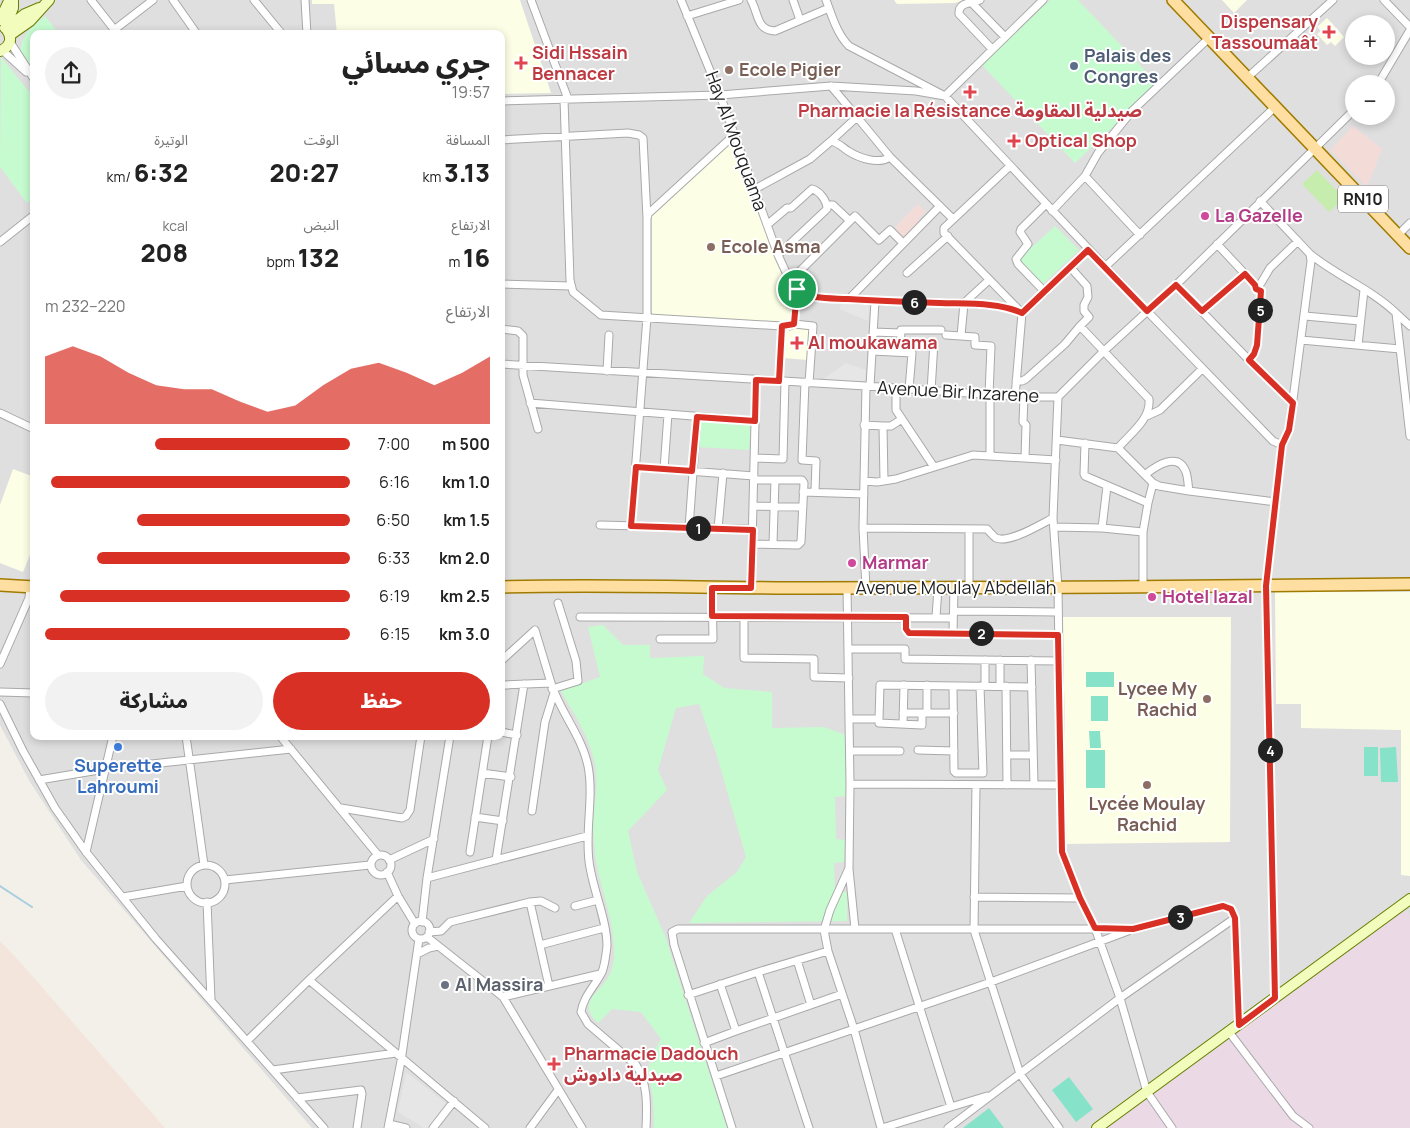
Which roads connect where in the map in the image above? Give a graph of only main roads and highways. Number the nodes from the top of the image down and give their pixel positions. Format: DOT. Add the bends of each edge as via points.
graph roads {
  1 [pos="1173,0"];
  2 [pos="1410,248"];
  3 [pos="1410,584"];
  4 [pos="0,585"];
  5 [pos="30,587"];
  6 [pos="505,587"];
  1 -- 2 [label="main road, RN10"];
  3 -- 6 [label="main road, Avenue Moulay Abdellah" via="1058,588"];
  4 -- 5 [label="main road"];
}
